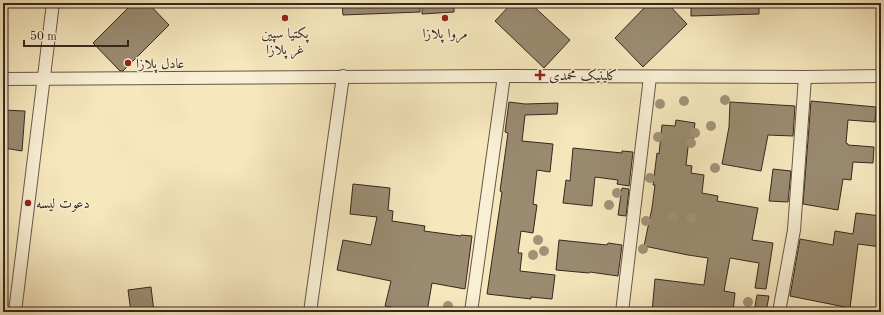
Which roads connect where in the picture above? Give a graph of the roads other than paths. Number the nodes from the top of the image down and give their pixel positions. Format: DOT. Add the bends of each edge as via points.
graph roads {
  1 [pos="53,3"];
  2 [pos="343,76"];
  3 [pos="504,76"];
  4 [pos="881,76"];
  5 [pos="805,77"];
  6 [pos="44,78"];
  7 [pos="650,78"];
  8 [pos="3,79"];
  9 [pos="15,312"];
  10 [pos="310,312"];
  11 [pos="471,312"];
  12 [pos="622,312"];
  13 [pos="779,312"];
  1 -- 6 [label="street"];
  2 -- 3 [label="street"];
  2 -- 6 [label="street"];
  2 -- 10 [label="street"];
  3 -- 7 [label="street"];
  3 -- 11 [label="street"];
  4 -- 5 [label="street"];
  5 -- 7 [label="street"];
  5 -- 13 [label="street" via="794,230"];
  6 -- 8 [label="street"];
  6 -- 9 [label="street"];
  7 -- 12 [label="street"];
}
